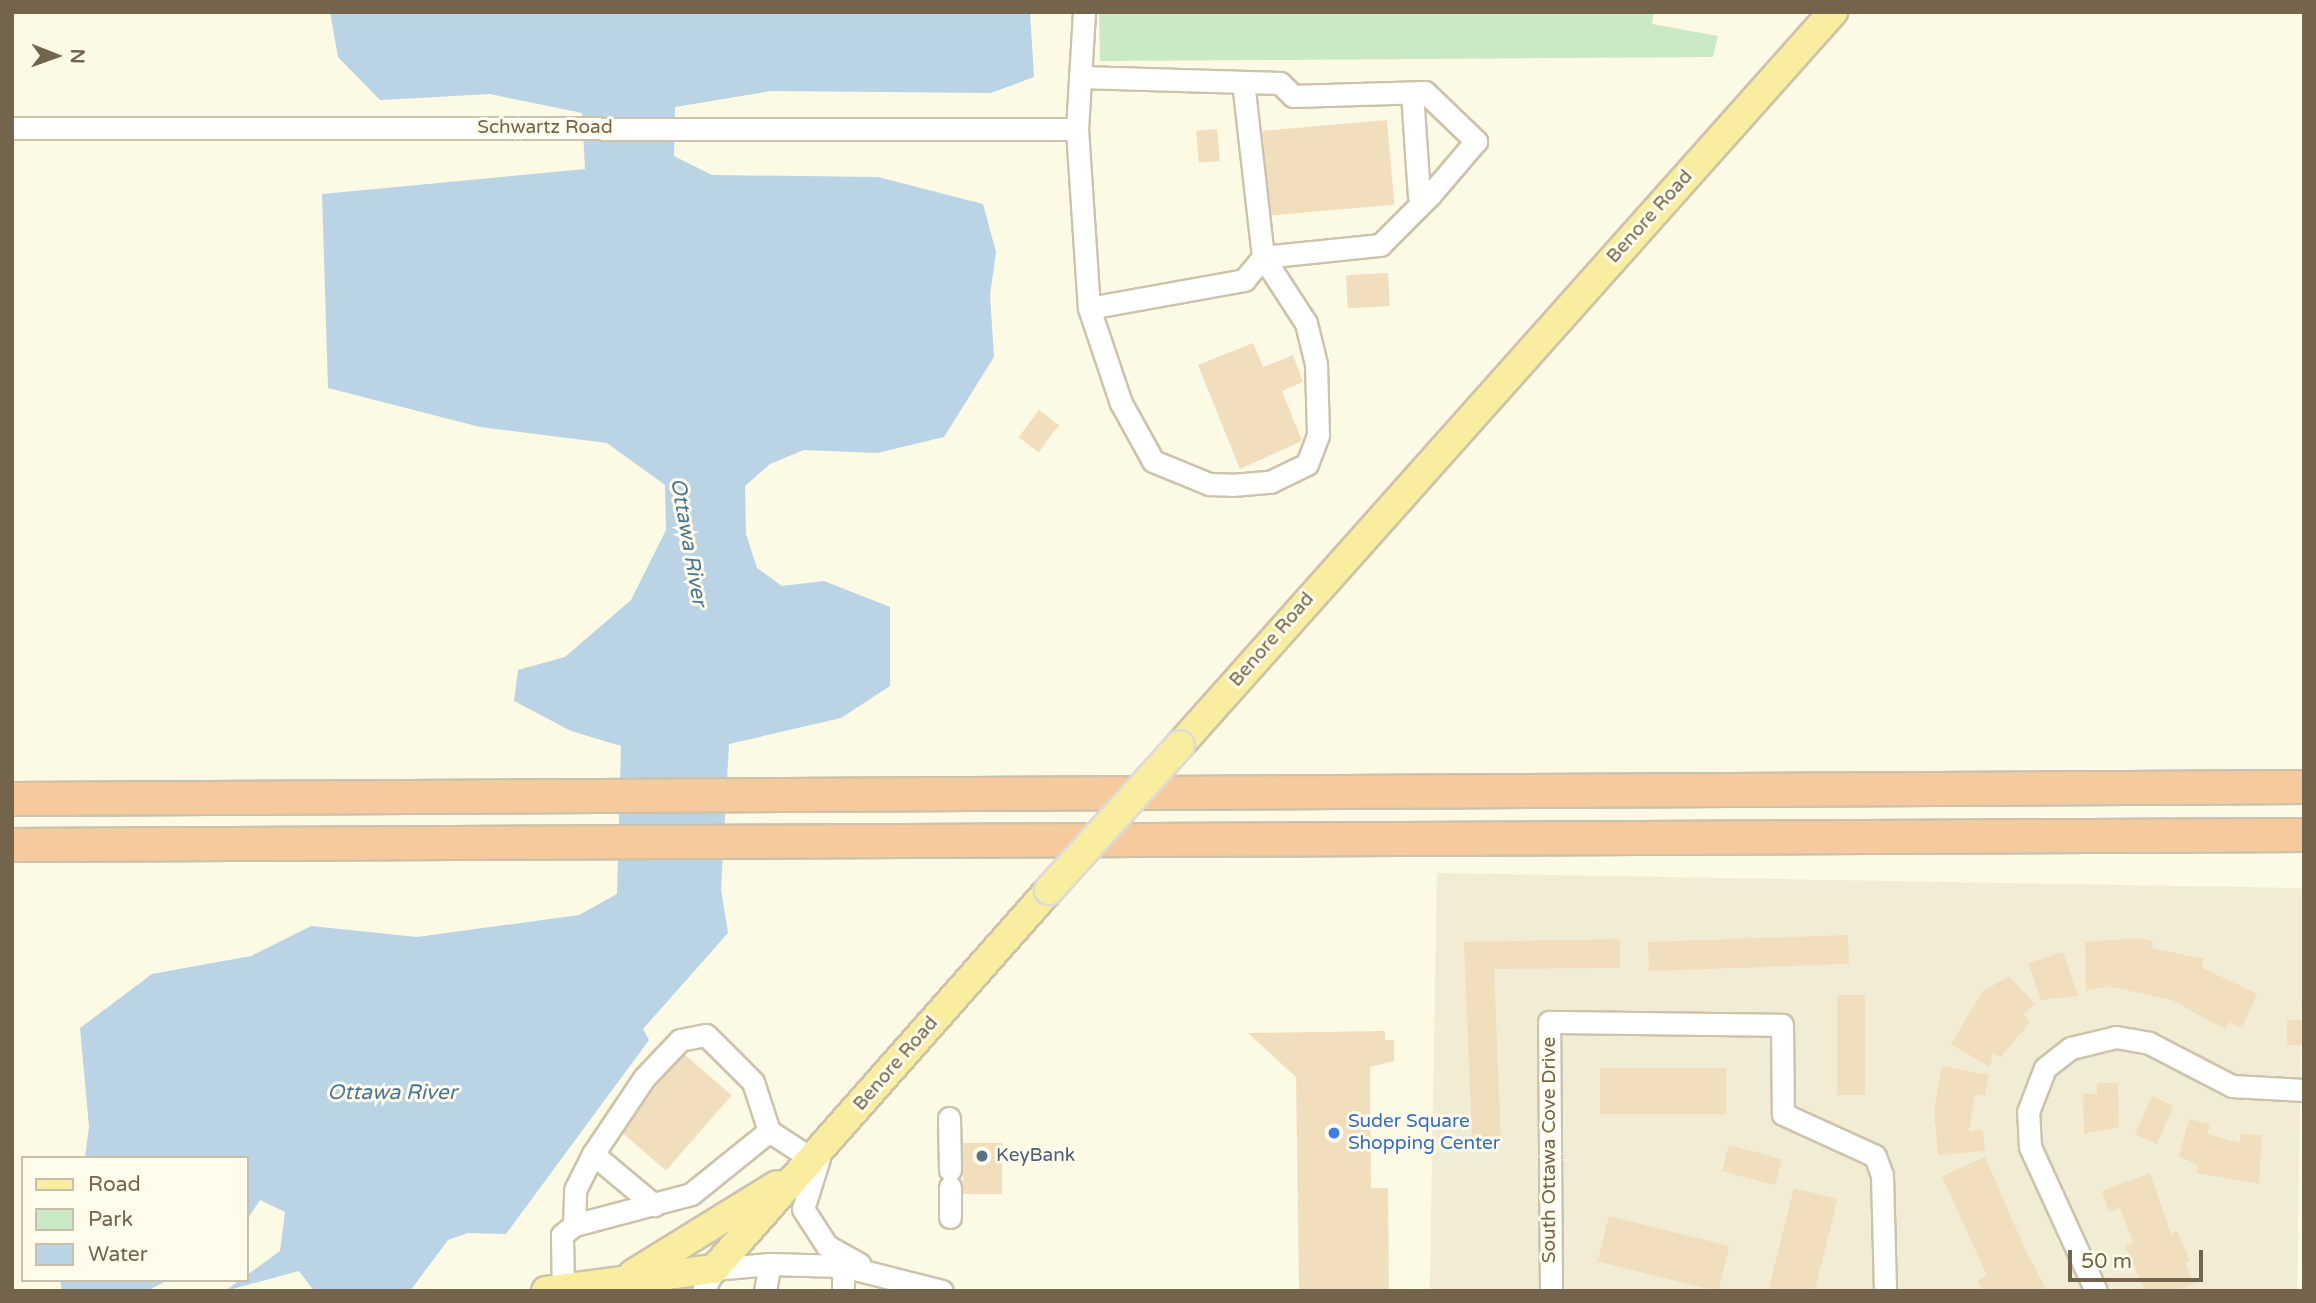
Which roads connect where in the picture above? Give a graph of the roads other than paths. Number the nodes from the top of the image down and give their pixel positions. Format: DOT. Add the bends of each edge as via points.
graph roads {
  1 [pos="1084,12"];
  2 [pos="1833,12"];
  3 [pos="1080,77"];
  4 [pos="1242,82"];
  5 [pos="1412,93"];
  6 [pos="12,128"];
  7 [pos="1077,129"];
  8 [pos="1430,195"];
  9 [pos="1263,257"];
  10 [pos="1089,308"];
  11 [pos="2304,787"];
  12 [pos="12,799"];
  13 [pos="2304,835"];
  14 [pos="12,845"];
  15 [pos="2304,1090"];
  16 [pos="949,1118"];
  17 [pos="769,1131"];
  18 [pos="593,1154"];
  19 [pos="813,1157"];
  20 [pos="654,1205"];
  21 [pos="950,1217"];
  22 [pos="574,1225"];
  23 [pos="770,1264"];
  24 [pos="843,1266"];
  25 [pos="870,1270"];
  26 [pos="708,1280"];
  27 [pos="629,1286"];
  28 [pos="554,1290"];
  29 [pos="765,1291"];
  30 [pos="843,1291"];
  31 [pos="942,1291"];
  32 [pos="1551,1291"];
  33 [pos="1885,1291"];
  34 [pos="2096,1291"];
  1 -- 3 [label="street"];
  2 -- 19 [label="main road, Benore Road, bridge"];
  3 -- 4 [label="street"];
  3 -- 7 [label="street"];
  4 -- 5 [label="street" via="1280,83 1293,96"];
  4 -- 9 [label="street"];
  5 -- 8 [label="street" via="1419,196"];
  5 -- 8 [label="street" via="1426,92 1476,141"];
  6 -- 7 [label="street, Schwartz Road"];
  7 -- 10 [label="street"];
  8 -- 9 [label="street" via="1380,245"];
  9 -- 10 [label="street" via="1244,280"];
  9 -- 10 [label="street" via="1306,323 1316,364 1315,456 1270,482 1209,484 1153,461 1121,403"];
  11 -- 12 [label="highway"];
  13 -- 14 [label="highway"];
  15 -- 34 [label="street" via="2232,1086 2149,1043 2116,1037 2086,1041 2045,1068 2028,1112 2030,1147"];
  16 -- 21 [label="street"];
  17 -- 18 [label="street" via="753,1082 706,1035 680,1040 644,1077"];
  17 -- 19 [label="street"];
  17 -- 20 [label="street" via="691,1194"];
  18 -- 20 [label="street"];
  18 -- 22 [label="street" via="575,1190"];
  19 -- 25 [label="street" via="803,1209 827,1246"];
  19 -- 26 [label="main road, Benore Road"];
  19 -- 27 [label="main road"];
  20 -- 22 [label="street"];
  22 -- 28 [label="street" via="562,1235"];
  23 -- 24 [label="street"];
  23 -- 26 [label="street"];
  23 -- 29 [label="street"];
  24 -- 25 [label="street"];
  24 -- 30 [label="street"];
  25 -- 31 [label="street"];
  26 -- 27 [label="main road"];
  27 -- 28 [label="main road"];
  32 -- 33 [label="street, South Ottawa Cove Drive" via="1549,1023 1782,1025 1783,1114 1875,1156 1882,1175"];
}
